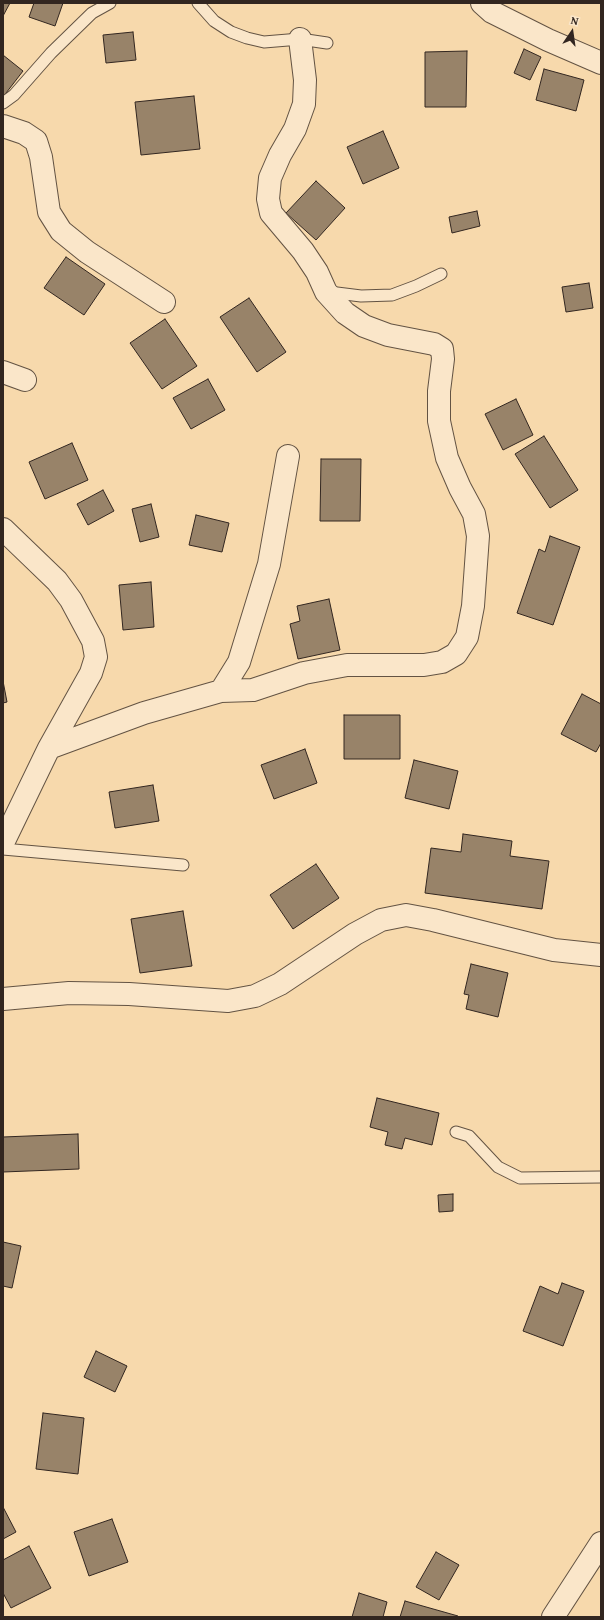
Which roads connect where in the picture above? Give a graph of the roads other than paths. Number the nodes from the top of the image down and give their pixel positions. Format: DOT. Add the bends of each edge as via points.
graph roads {
  1 [pos="110,3"];
  2 [pos="198,3"];
  3 [pos="482,3"];
  4 [pos="300,40"];
  5 [pos="327,43"];
  6 [pos="601,63"];
  7 [pos="3,103"];
  8 [pos="3,126"];
  9 [pos="441,274"];
  10 [pos="326,292"];
  11 [pos="164,302"];
  12 [pos="3,372"];
  13 [pos="25,380"];
  14 [pos="288,456"];
  15 [pos="3,529"];
  16 [pos="221,691"];
  17 [pos="49,748"];
  18 [pos="9,817"];
  19 [pos="3,843"];
  20 [pos="3,849"];
  21 [pos="183,865"];
  22 [pos="601,955"];
  23 [pos="3,999"];
  24 [pos="456,1132"];
  25 [pos="601,1177"];
  26 [pos="601,1543"];
  27 [pos="554,1617"];
  1 -- 7 [label="lane" via="92,13 51,53 14,95"];
  2 -- 4 [label="lane" via="214,21 247,38 264,42"];
  3 -- 6 [label="street" via="492,12"];
  4 -- 5 [label="lane"];
  4 -- 10 [label="street" via="304,104 295,129 270,178 268,199 271,214 303,251"];
  8 -- 11 [label="street" via="24,133 36,141 49,212 61,231 87,252"];
  9 -- 10 [label="lane" via="392,295 361,296"];
  10 -- 16 [label="street" via="345,313 364,326 388,335 434,344 442,349 439,421 447,458 474,514 478,536 473,606 467,637 456,654 442,662 424,665 347,665 304,673 254,690"];
  12 -- 13 [label="street"];
  14 -- 16 [label="street" via="267,572 239,662"];
  15 -- 17 [label="street" via="57,581 71,600 93,641 96,657 91,672"];
  16 -- 17 [label="street" via="144,713"];
  17 -- 18 [label="street"];
  18 -- 19 [label="street"];
  20 -- 21 [label="lane"];
  22 -- 23 [label="street" via="554,950 406,915 381,920 355,934 280,984 255,996 228,1001 70,993"];
  24 -- 25 [label="lane" via="469,1136 498,1167 520,1178"];
  26 -- 27 [label="street"];
}
